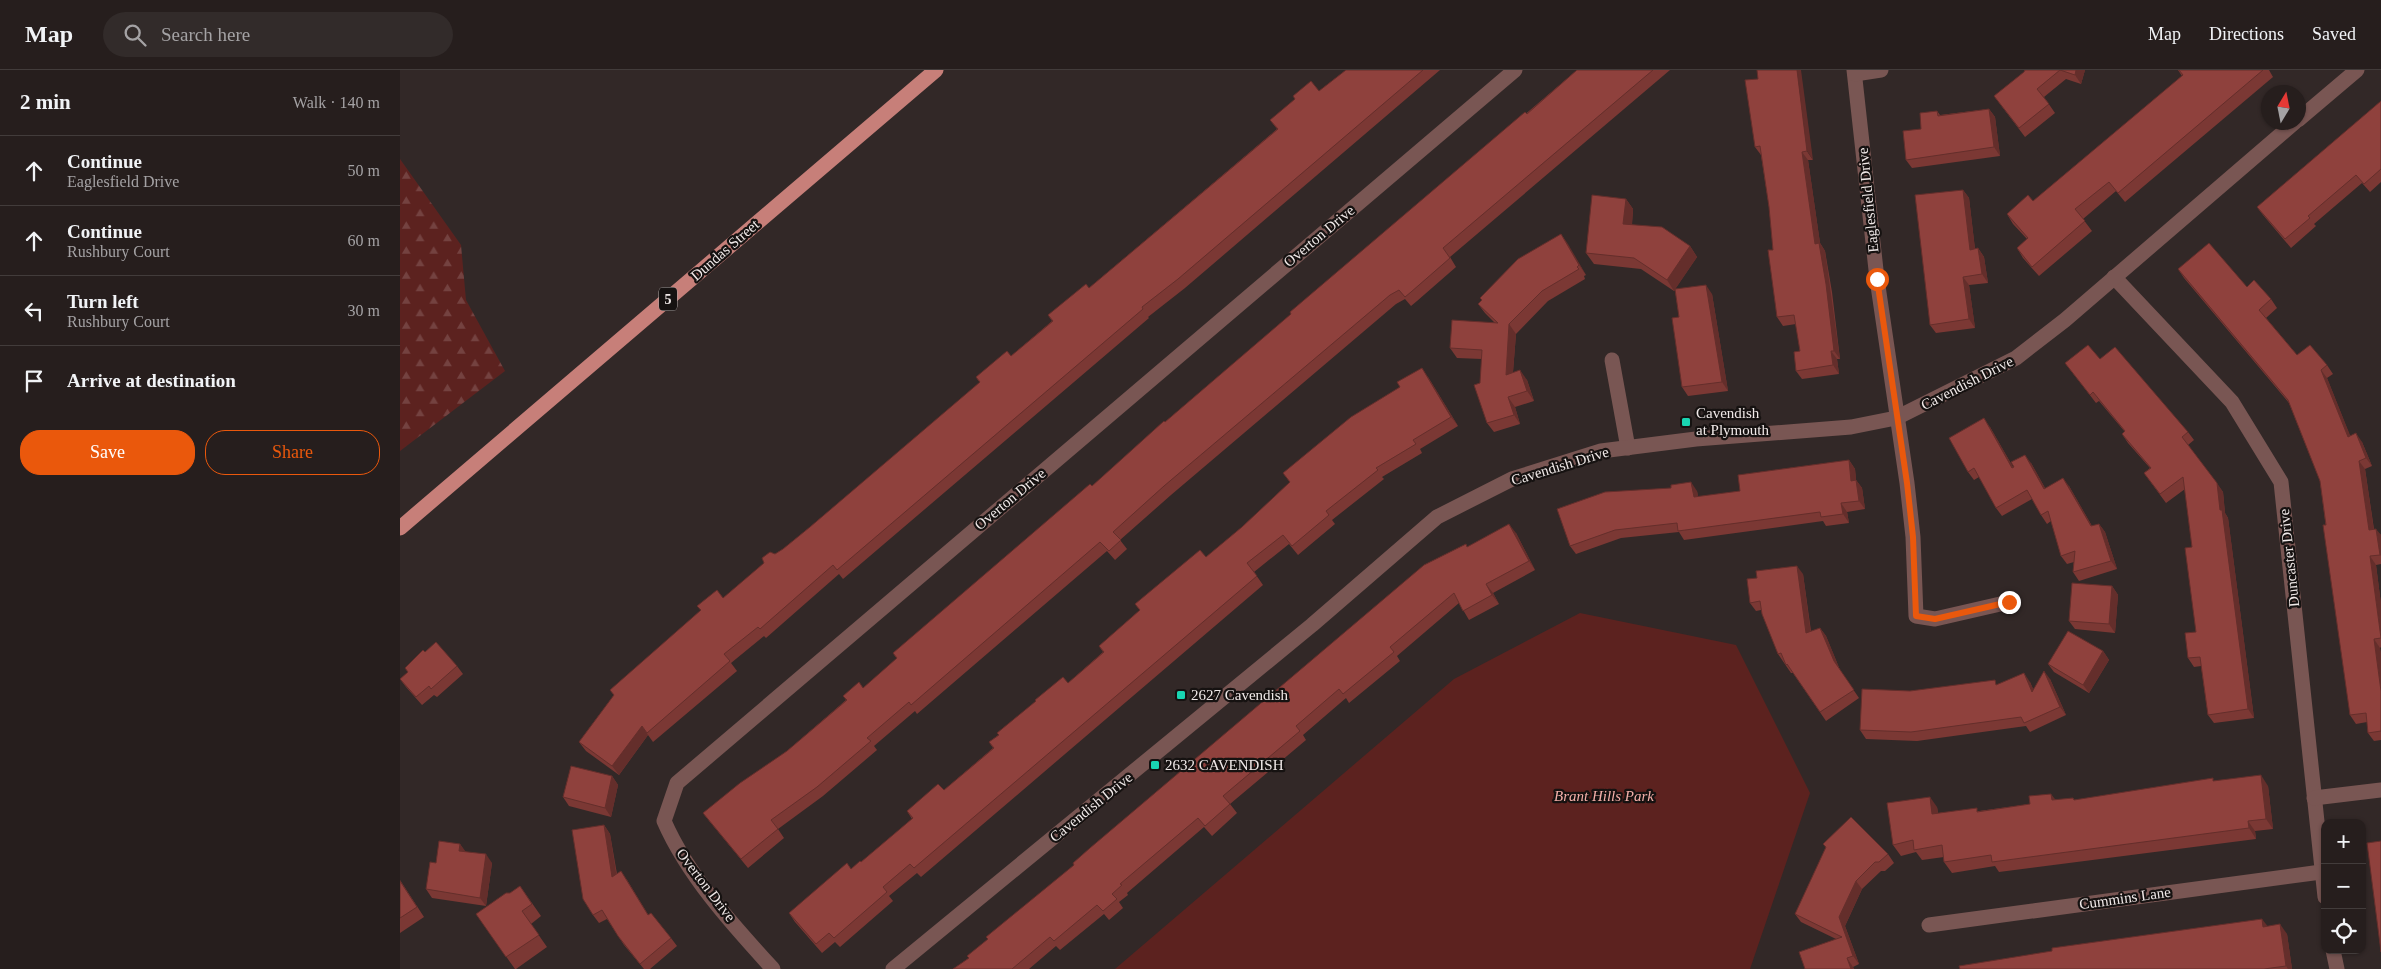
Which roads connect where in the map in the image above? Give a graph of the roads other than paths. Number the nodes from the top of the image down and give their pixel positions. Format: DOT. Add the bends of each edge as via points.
graph roads {
  1 [pos="936,70"];
  2 [pos="1515,70"];
  3 [pos="1881,70"];
  4 [pos="2354,71"];
  5 [pos="1854,72"];
  6 [pos="2306,113"];
  7 [pos="2286,130"];
  8 [pos="2114,277"];
  9 [pos="1612,360"];
  10 [pos="1896,418"];
  11 [pos="1628,448"];
  12 [pos="400,528"];
  13 [pos="2009,602"];
  14 [pos="2381,790"];
  15 [pos="2314,798"];
  16 [pos="2320,872"];
  17 [pos="2321,877"];
  18 [pos="1929,925"];
  19 [pos="2334,954"];
  20 [pos="773,969"];
  21 [pos="893,969"];
  22 [pos="2336,969"];
  1 -- 12 [label="main road, Dundas Street / 5"];
  2 -- 20 [label="street, Overton Drive" via="677,783 664,821 676,849 699,882"];
  3 -- 5 [label="street"];
  4 -- 6 [label="street"];
  5 -- 10 [label="street, Eaglesfield Drive"];
  7 -- 8 [label="street, Cavendish Drive"];
  8 -- 10 [label="street, Cavendish Drive" via="2016,358"];
  8 -- 15 [label="street, Duncaster Drive" via="2232,402 2281,482"];
  9 -- 11 [label="street"];
  10 -- 11 [label="street, Cavendish Drive" via="1851,427 1696,439"];
  10 -- 13 [label="street, Eaglesfield Drive" via="1911,519 1916,616 1935,619"];
  11 -- 21 [label="street, Cavendish Drive" via="1601,451 1512,479 1437,517 1312,625"];
  14 -- 15 [label="street"];
  15 -- 16 [label="street, Duncaster Drive"];
  16 -- 17 [label="street, Duncaster Drive"];
  16 -- 18 [label="street, Cummins Lane"];
  19 -- 22 [label="street"];
}
